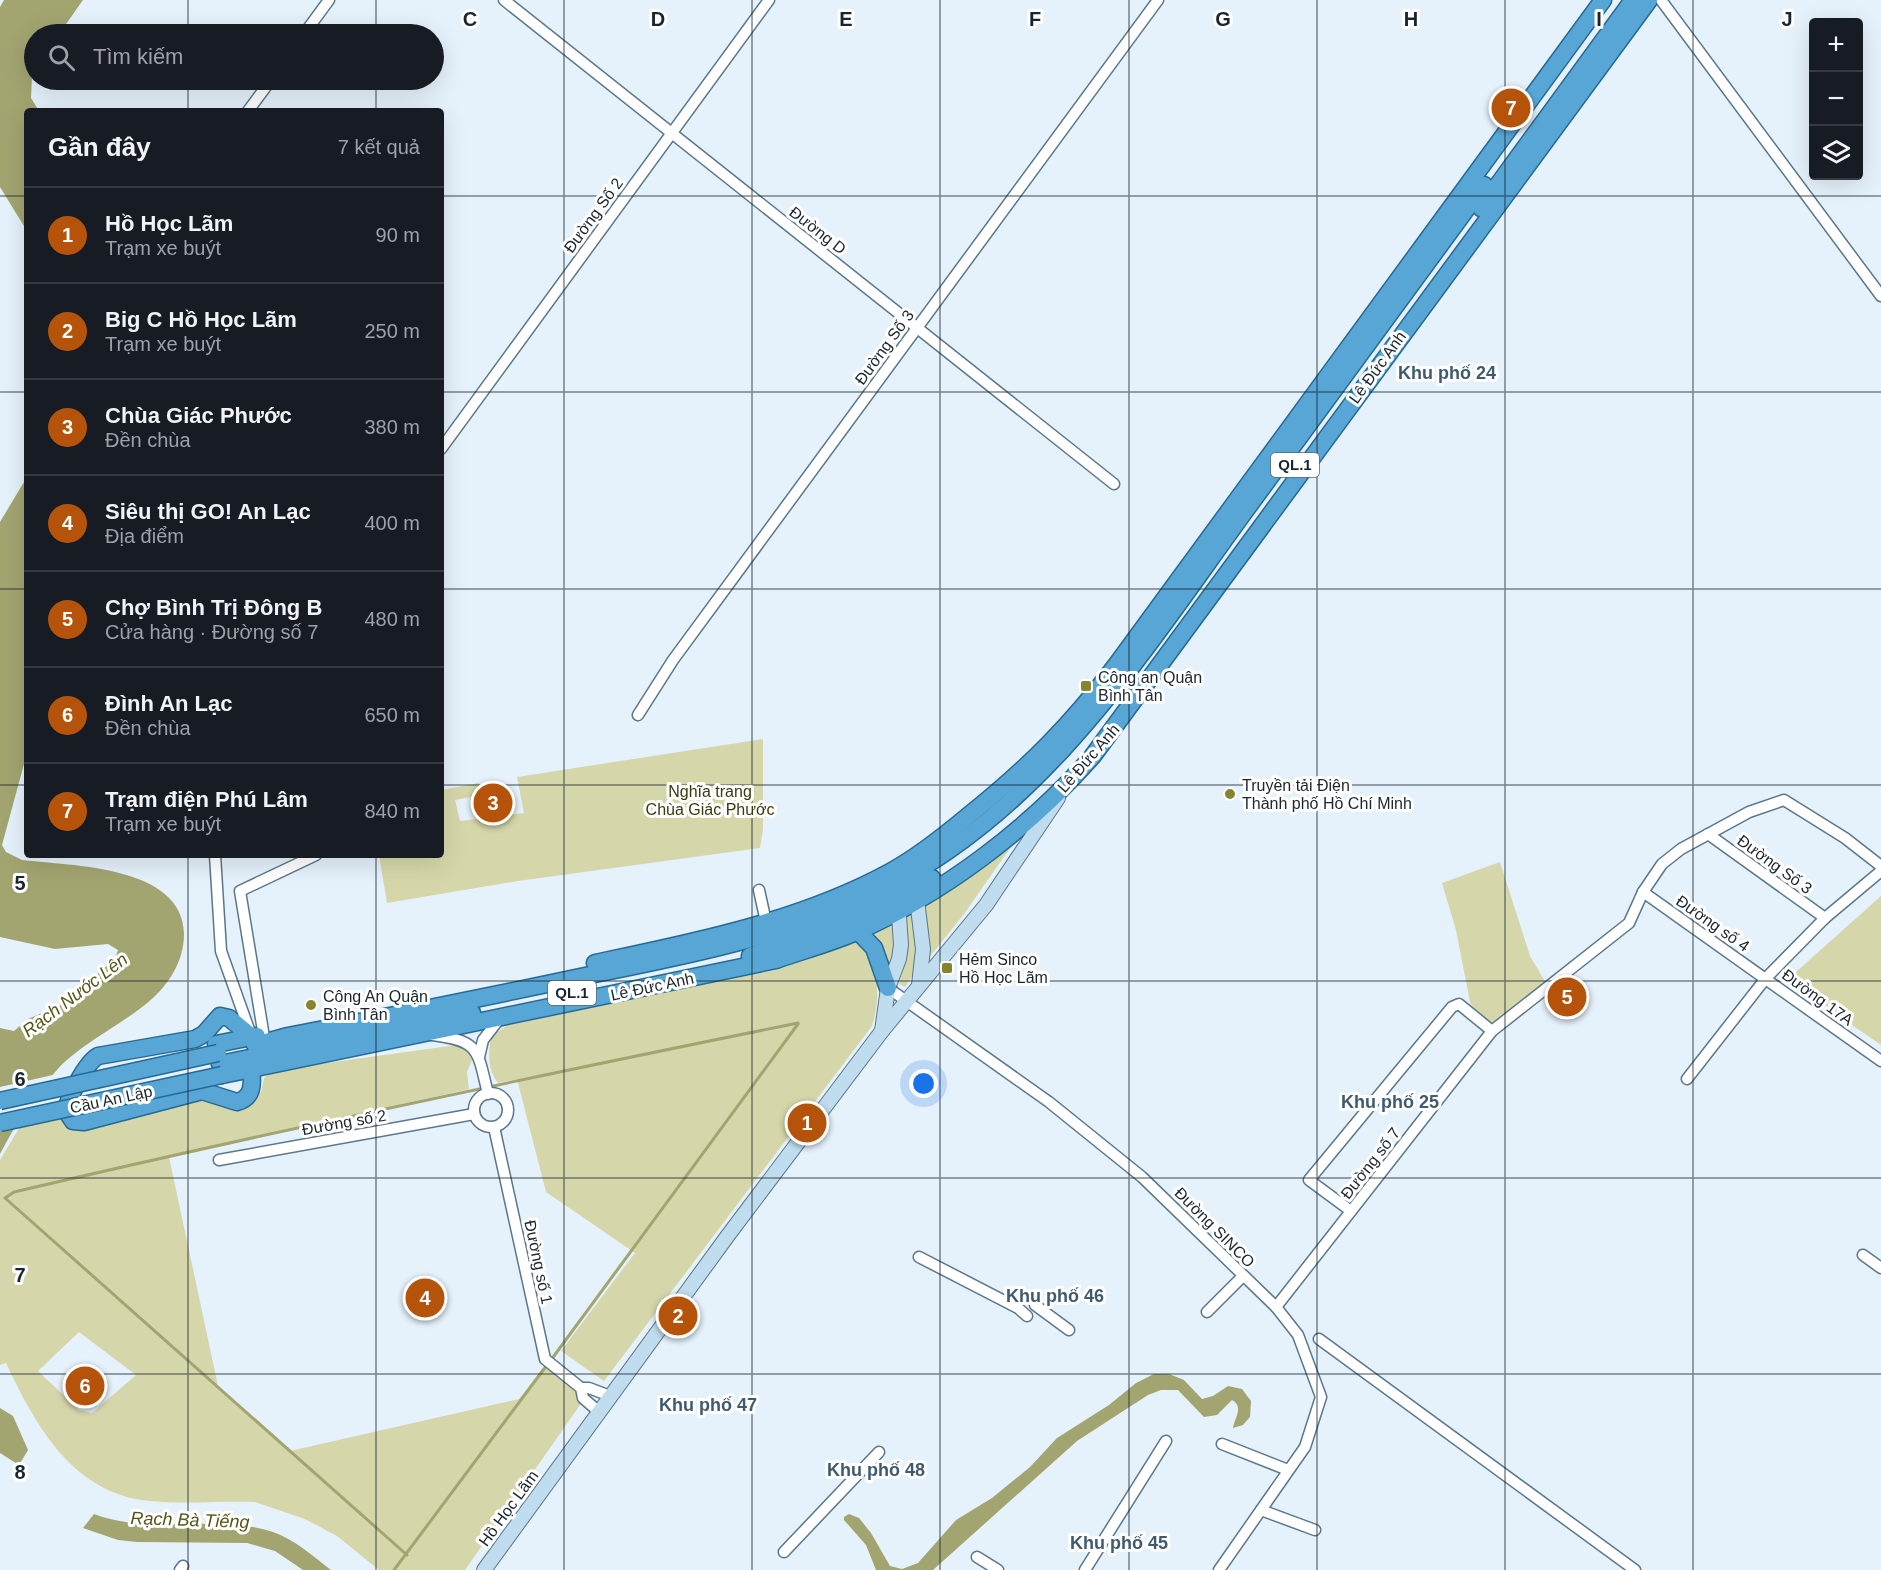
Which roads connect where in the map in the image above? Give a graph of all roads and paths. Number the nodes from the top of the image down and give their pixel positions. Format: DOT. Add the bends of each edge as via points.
graph roads {
  1 [pos="329,0"];
  2 [pos="504,0"];
  3 [pos="769,0"];
  4 [pos="1158,0"];
  5 [pos="1603,0"];
  6 [pos="1619,0"];
  7 [pos="1633,0"];
  8 [pos="1649,0"];
  9 [pos="1661,0"];
  10 [pos="311,24"];
  11 [pos="264,90"];
  12 [pos="1564,105"];
  13 [pos="250,108"];
  14 [pos="672,133"];
  15 [pos="1881,296"];
  16 [pos="918,328"];
  17 [pos="444,445"];
  18 [pos="1114,484"];
  19 [pos="639,715"];
  20 [pos="1072,769"];
  21 [pos="1066,786"];
  22 [pos="1708,834"];
  23 [pos="215,858"];
  24 [pos="310,858"];
  25 [pos="1881,866"];
  26 [pos="1881,871"];
  27 [pos="912,881"];
  28 [pos="759,890"];
  29 [pos="896,890"];
  30 [pos="1643,892"];
  31 [pos="1825,918"];
  32 [pos="766,921"];
  33 [pos="853,926"];
  34 [pos="1766,978"];
  35 [pos="919,985"];
  36 [pos="888,988"];
  37 [pos="910,1001"];
  38 [pos="412,1011"];
  39 [pos="500,1018"];
  40 [pos="882,1031"];
  41 [pos="1492,1031"];
  42 [pos="426,1034"];
  43 [pos="259,1040"];
  44 [pos="479,1057"];
  45 [pos="219,1059"];
  46 [pos="1881,1061"];
  47 [pos="251,1070"];
  48 [pos="1687,1079"];
  49 [pos="0,1090"];
  50 [pos="488,1094"];
  51 [pos="0,1101"];
  52 [pos="0,1111"];
  53 [pos="474,1114"];
  54 [pos="0,1123"];
  55 [pos="494,1127"];
  56 [pos="219,1160"];
  57 [pos="1351,1211"];
  58 [pos="1863,1255"];
  59 [pos="919,1257"];
  60 [pos="1881,1268"];
  61 [pos="1243,1276"];
  62 [pos="1035,1305"];
  63 [pos="1276,1307"];
  64 [pos="1207,1312"];
  65 [pos="1027,1316"];
  66 [pos="1069,1330"];
  67 [pos="1319,1340"];
  68 [pos="581,1388"];
  69 [pos="610,1396"];
  70 [pos="598,1411"];
  71 [pos="1166,1441"];
  72 [pos="1221,1444"];
  73 [pos="879,1452"];
  74 [pos="1288,1470"];
  75 [pos="1261,1510"];
  76 [pos="1315,1530"];
  77 [pos="784,1552"];
  78 [pos="977,1557"];
  79 [pos="484,1570"];
  80 [pos="998,1570"];
  81 [pos="1085,1570"];
  82 [pos="1219,1570"];
  83 [pos="1635,1570"];
  1 -- 10 [label="street"];
  2 -- 14 [label="street, Đường D"];
  3 -- 14 [label="street, Đường Số 2"];
  4 -- 16 [label="street, Đường Số 3"];
  5 -- 27 [label="highway, Lê Đức Anh / QL.1" via="1086,705"];
  6 -- 27 [label="highway, Lê Đức Anh / QL.1" via="1122,681 1025,787"];
  7 -- 12 [label="highway, Lê Đức Anh / QL.1"];
  8 -- 12 [label="highway, Lê Đức Anh / QL.1"];
  9 -- 15 [label="street"];
  11 -- 13 [label="street"];
  12 -- 20 [label="highway, Lê Đức Anh / QL.1"];
  12 -- 21 [label="highway, Lê Đức Anh / QL.1" via="1128,710"];
  14 -- 16 [label="street, Đường D"];
  14 -- 17 [label="street, Đường Số 2"];
  16 -- 18 [label="street, Đường D"];
  16 -- 19 [label="street, Đường Số 3" via="673,660"];
  20 -- 21 [label="highway"];
  20 -- 27 [label="highway, Lê Đức Anh / QL.1" via="1027,809 948,868"];
  21 -- 27 [label="highway, Lê Đức Anh / QL.1" via="955,877"];
  21 -- 35 [label="main road, Hồ Học Lãm" via="986,905"];
  22 -- 25 [label="street" via="1749,812 1784,800"];
  22 -- 30 [label="street, Đường số 7" via="1662,864"];
  22 -- 31 [label="street, Đường Số 3"];
  23 -- 43 [label="street" via="220,951"];
  24 -- 43 [label="street" via="240,891"];
  26 -- 31 [label="street"];
  27 -- 29 [label="highway, Lê Đức Anh / QL.1"];
  27 -- 29 [label="highway, Lê Đức Anh / QL.1"];
  27 -- 35 [label="main road, Hồ Học Lãm" via="923,949"];
  28 -- 32 [label="street"];
  29 -- 32 [label="highway, Lê Đức Anh / QL.1" via="818,904"];
  29 -- 33 [label="highway, Lê Đức Anh / QL.1"];
  29 -- 36 [label="main road, Hồ Học Lãm" via="899,959"];
  29 -- 38 [label="highway, Lê Đức Anh / QL.1" via="761,938"];
  30 -- 34 [label="street, Đường số 4"];
  30 -- 41 [label="street, Đường số 7" via="1629,923"];
  31 -- 34 [label="street"];
  32 -- 38 [label="highway, Lê Đức Anh / QL.1" via="442,997"];
  33 -- 36 [label="highway" via="878,956"];
  33 -- 39 [label="highway, Lê Đức Anh / QL.1" via="776,960"];
  33 -- 45 [label="highway, Lê Đức Anh / QL.1" via="736,960"];
  34 -- 46 [label="street, Đường 17A"];
  34 -- 48 [label="street"];
  35 -- 37 [label="main road, Hồ Học Lãm"];
  36 -- 37 [label="street, Đường SINCO"];
  36 -- 40 [label="main road, Hồ Học Lãm"];
  37 -- 40 [label="main road, Hồ Học Lãm"];
  37 -- 61 [label="street, Đường SINCO" via="1142,1177"];
  38 -- 43 [label="highway, Lê Đức Anh / QL.1"];
  39 -- 42 [label="highway, Lê Đức Anh / QL.1"];
  39 -- 44 [label="street" via="483,1040"];
  40 -- 69 [label="main road, Hồ Học Lãm"];
  41 -- 57 [label="street, Đường số 7"];
  41 -- 57 [label="street" via="1459,1004 1452,1006 1309,1180"];
  42 -- 44 [label="street" via="461,1039"];
  42 -- 47 [label="highway, Lê Đức Anh / QL.1"];
  43 -- 45 [label="highway, Lê Đức Anh / QL.1"];
  43 -- 47 [label="highway" via="229,1018 220,1016 195,1039 99,1056 90,1063 74,1090 66,1112 73,1121 84,1122 202,1091 237,1102 248,1097"];
  44 -- 50 [label="street"];
  45 -- 47 [label="highway, Lê Đức Anh / QL.1"];
  45 -- 49 [label="highway, Cầu An Lập / QL.1"];
  45 -- 51 [label="highway, Cầu An Lập / QL.1, bridge"];
  45 -- 52 [label="highway, Cầu An Lập / QL.1"];
  45 -- 54 [label="highway, Cầu An Lập / QL.1, bridge"];
  50 -- 53 [label="street" via="478,1099"];
  50 -- 55 [label="street" via="499,1096 507,1110 504,1121"];
  53 -- 55 [label="street" via="484,1126"];
  53 -- 56 [label="street, Đường số 2"];
  55 -- 68 [label="street, Đường số 1" via="545,1359"];
  57 -- 63 [label="street, Đường số 7"];
  58 -- 60 [label="street"];
  59 -- 65 [label="street"];
  61 -- 63 [label="street, Đường SINCO"];
  61 -- 64 [label="street"];
  62 -- 66 [label="street"];
  63 -- 74 [label="street, Đường SINCO" via="1298,1335 1321,1397 1305,1447"];
  67 -- 83 [label="street"];
  68 -- 69 [label="street, Đường số 1"];
  68 -- 70 [label="street, Đường số 1" via="583,1398"];
  69 -- 70 [label="main road, Hồ Học Lãm"];
  70 -- 79 [label="main road, Hồ Học Lãm"];
  71 -- 81 [label="street"];
  72 -- 74 [label="street"];
  73 -- 77 [label="street"];
  74 -- 75 [label="street, Đường SINCO"];
  75 -- 76 [label="street"];
  75 -- 82 [label="street, Đường SINCO"];
  78 -- 80 [label="street"];
}
